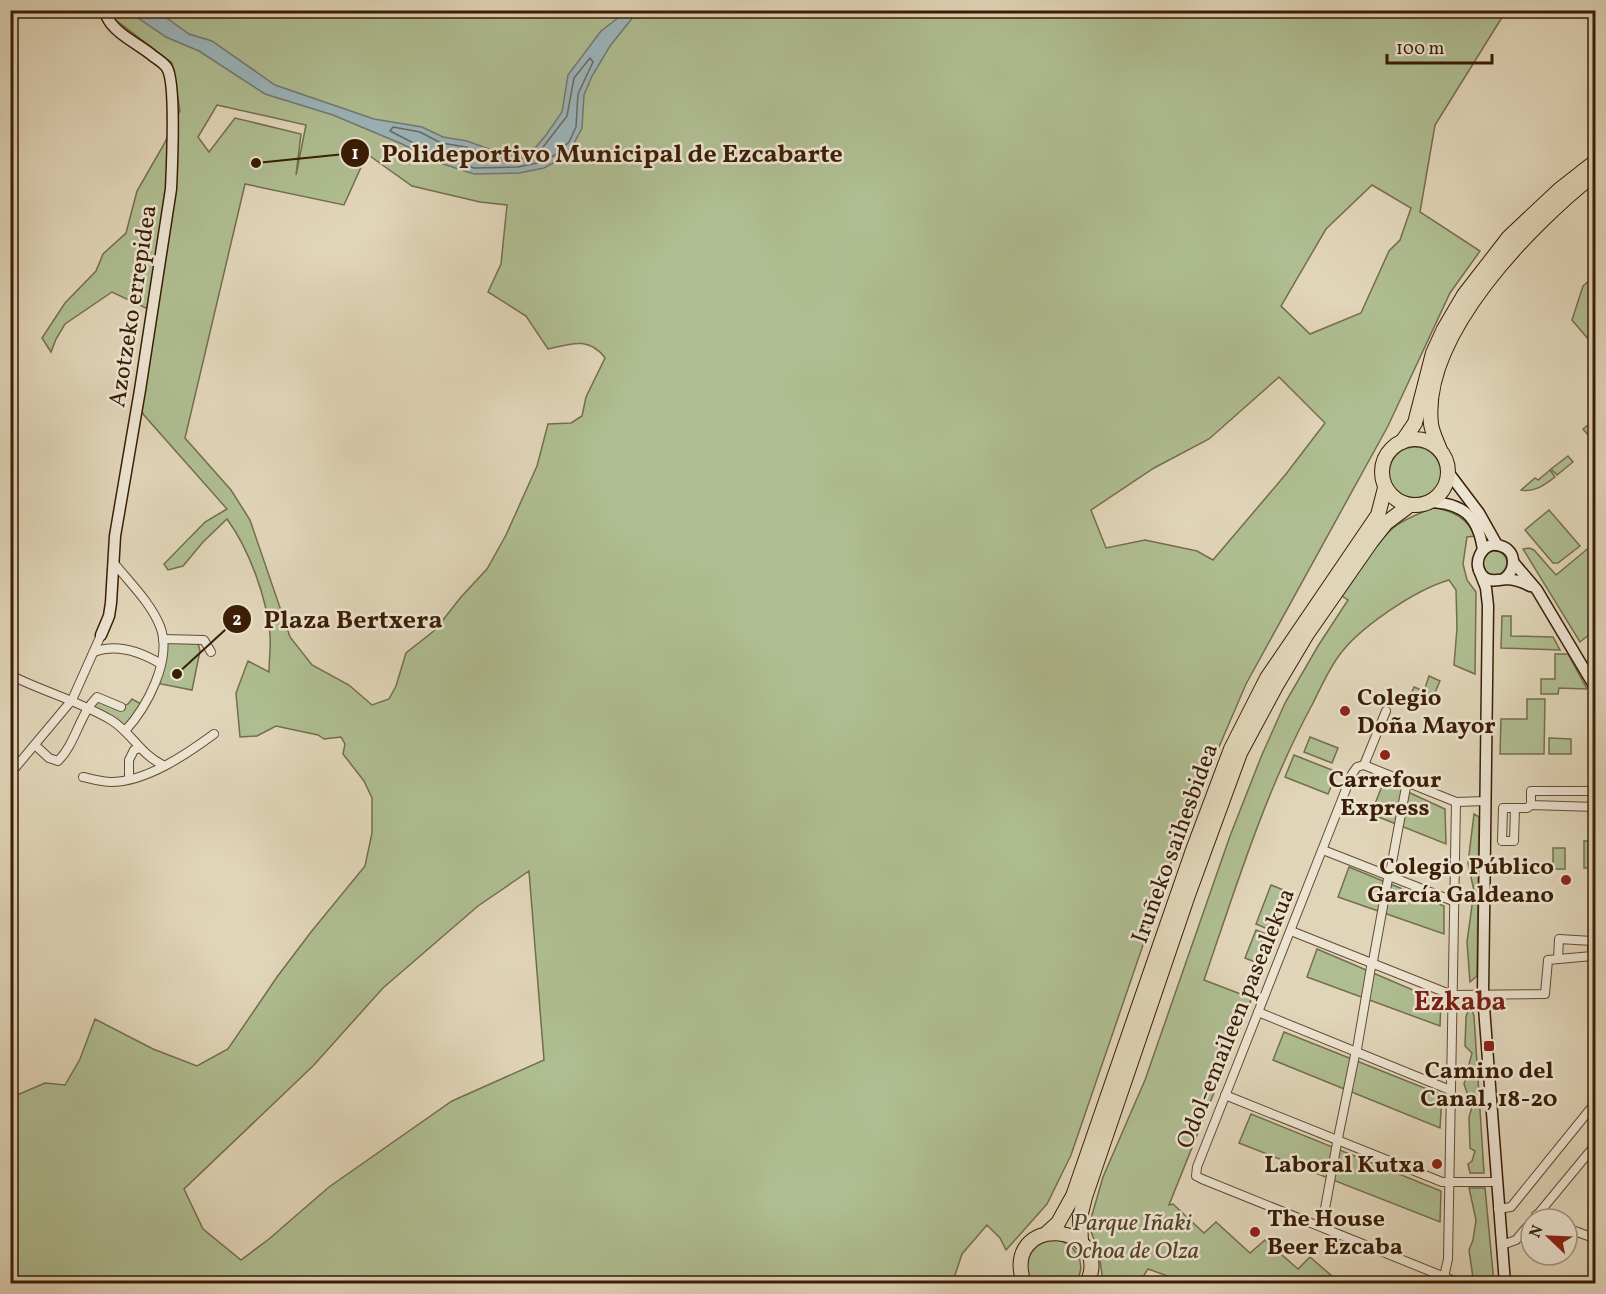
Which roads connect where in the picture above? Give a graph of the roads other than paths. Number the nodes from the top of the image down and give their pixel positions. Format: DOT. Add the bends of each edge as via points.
graph roads {
  1 [pos="110,10"];
  2 [pos="1596,161"];
  3 [pos="1596,173"];
  4 [pos="1402,442"];
  5 [pos="1440,450"];
  6 [pos="1448,472"];
  7 [pos="1385,488"];
  8 [pos="1429,502"];
  9 [pos="1410,506"];
  10 [pos="1497,545"];
  11 [pos="1482,550"];
  12 [pos="1514,562"];
  13 [pos="114,563"];
  14 [pos="1479,570"];
  15 [pos="1502,580"];
  16 [pos="1534,588"];
  17 [pos="1488,606"];
  18 [pos="101,635"];
  19 [pos="163,639"];
  20 [pos="94,652"];
  21 [pos="211,652"];
  22 [pos="161,664"];
  23 [pos="10,675"];
  24 [pos="1596,689"];
  25 [pos="72,700"];
  26 [pos="88,706"];
  27 [pos="121,707"];
  28 [pos="1386,711"];
  29 [pos="125,731"];
  30 [pos="214,734"];
  31 [pos="35,745"];
  32 [pos="140,748"];
  33 [pos="163,765"];
  34 [pos="1364,765"];
  35 [pos="10,774"];
  36 [pos="83,777"];
  37 [pos="129,779"];
  38 [pos="1406,787"];
  39 [pos="1486,801"];
  40 [pos="1456,802"];
  41 [pos="1531,805"];
  42 [pos="1515,808"];
  43 [pos="1485,826"];
  44 [pos="1502,826"];
  45 [pos="1323,850"];
  46 [pos="1453,901"];
  47 [pos="1291,931"];
  48 [pos="1558,959"];
  49 [pos="1483,994"];
  50 [pos="1452,995"];
  51 [pos="1258,1012"];
  52 [pos="1450,1090"];
  53 [pos="1225,1095"];
  54 [pos="1596,1102"];
  55 [pos="1595,1146"];
  56 [pos="1496,1182"];
  57 [pos="1450,1183"];
  58 [pos="1544,1207"];
  59 [pos="1498,1209"];
  60 [pos="1322,1225"];
  61 [pos="1047,1233"];
  62 [pos="1579,1233"];
  63 [pos="1519,1236"];
  64 [pos="1596,1239"];
  65 [pos="1081,1243"];
  66 [pos="1502,1245"];
  67 [pos="1442,1280"];
  68 [pos="1088,1283"];
  69 [pos="1024,1284"];
  70 [pos="1462,1284"];
  71 [pos="1505,1284"];
  1 -- 13 [label="street, Azotzeko errepidea" via="107,18 111,25 167,68 172,84 171,189 116,527"];
  2 -- 4 [label="highway" via="1509,237 1464,295 1433,354 1415,423"];
  3 -- 5 [label="highway" via="1520,243 1479,292 1460,322 1438,369 1431,398 1431,425"];
  4 -- 5 [label="highway" via="1422,440"];
  4 -- 7 [label="highway" via="1386,456 1382,467"];
  5 -- 6 [label="highway"];
  6 -- 8 [label="highway" via="1443,490"];
  6 -- 10 [label="street"];
  7 -- 9 [label="highway"];
  7 -- 61 [label="highway, Iruñeko saihesbidea" via="1378,515 1272,670 1231,748 1073,1196 1058,1223"];
  8 -- 9 [label="highway"];
  8 -- 11 [label="street" via="1446,503 1466,511 1479,530"];
  9 -- 65 [label="highway, Iruñeko saihesbidea" via="1386,523 1307,634 1240,753 1085,1197 1080,1217"];
  10 -- 11 [label="street"];
  10 -- 12 [label="street" via="1511,553"];
  11 -- 14 [label="street"];
  12 -- 15 [label="street" via="1511,572"];
  12 -- 16 [label="street"];
  13 -- 18 [label="street, Azotzeko errepidea" via="109,616"];
  13 -- 19 [label="street" via="153,612"];
  14 -- 15 [label="street" via="1490,580"];
  14 -- 17 [label="street"];
  15 -- 16 [label="street" via="1519,581"];
  15 -- 17 [label="street"];
  16 -- 24 [label="street"];
  17 -- 39 [label="street"];
  18 -- 20 [label="street"];
  19 -- 21 [label="street" via="204,640"];
  19 -- 22 [label="street"];
  20 -- 22 [label="street" via="124,650"];
  20 -- 25 [label="street"];
  22 -- 29 [label="street" via="156,683"];
  23 -- 25 [label="street"];
  25 -- 26 [label="street"];
  25 -- 31 [label="street"];
  26 -- 27 [label="street" via="97,697"];
  26 -- 29 [label="street"];
  26 -- 31 [label="street" via="66,753 58,760 49,758"];
  28 -- 34 [label="street, Odol-emaileen pasealekua"];
  29 -- 32 [label="street"];
  30 -- 33 [label="street" via="182,758"];
  31 -- 35 [label="street"];
  32 -- 33 [label="street"];
  32 -- 37 [label="street" via="134,750 129,760"];
  33 -- 37 [label="street"];
  34 -- 40 [label="street"];
  34 -- 45 [label="street, Odol-emaileen pasealekua" via="1352,774"];
  36 -- 37 [label="street" via="112,782"];
  38 -- 60 [label="street"];
  39 -- 40 [label="street"];
  39 -- 43 [label="street"];
  40 -- 46 [label="street"];
  41 -- 41 [label="street" via="1595,807 1595,791 1532,790"];
  41 -- 42 [label="street"];
  42 -- 44 [label="street" via="1503,808"];
  42 -- 44 [label="street" via="1514,841 1502,841"];
  43 -- 44 [label="street"];
  43 -- 49 [label="street"];
  45 -- 46 [label="street"];
  45 -- 47 [label="street, Odol-emaileen pasealekua"];
  46 -- 50 [label="street"];
  47 -- 50 [label="street"];
  47 -- 51 [label="street, Odol-emaileen pasealekua"];
  48 -- 48 [label="street" via="1592,956 1592,941 1559,939"];
  48 -- 49 [label="street" via="1548,960 1545,994"];
  49 -- 50 [label="street"];
  49 -- 56 [label="street"];
  50 -- 52 [label="street"];
  51 -- 52 [label="street"];
  51 -- 53 [label="street, Odol-emaileen pasealekua"];
  52 -- 57 [label="street"];
  53 -- 57 [label="street"];
  53 -- 67 [label="street, Odol-emaileen pasealekua" via="1196,1176"];
  54 -- 59 [label="street" via="1511,1207"];
  55 -- 58 [label="street"];
  56 -- 57 [label="street"];
  56 -- 59 [label="street"];
  57 -- 67 [label="street" via="1448,1259"];
  59 -- 66 [label="street"];
  61 -- 65 [label="highway" via="1060,1232"];
  61 -- 69 [label="highway, Iruñeko saihesbidea" via="1023,1252 1020,1273"];
  62 -- 64 [label="street"];
  63 -- 66 [label="street"];
  65 -- 68 [label="highway, Iruñeko saihesbidea" via="1090,1261"];
  66 -- 71 [label="street"];
  67 -- 70 [label="street"];
}
